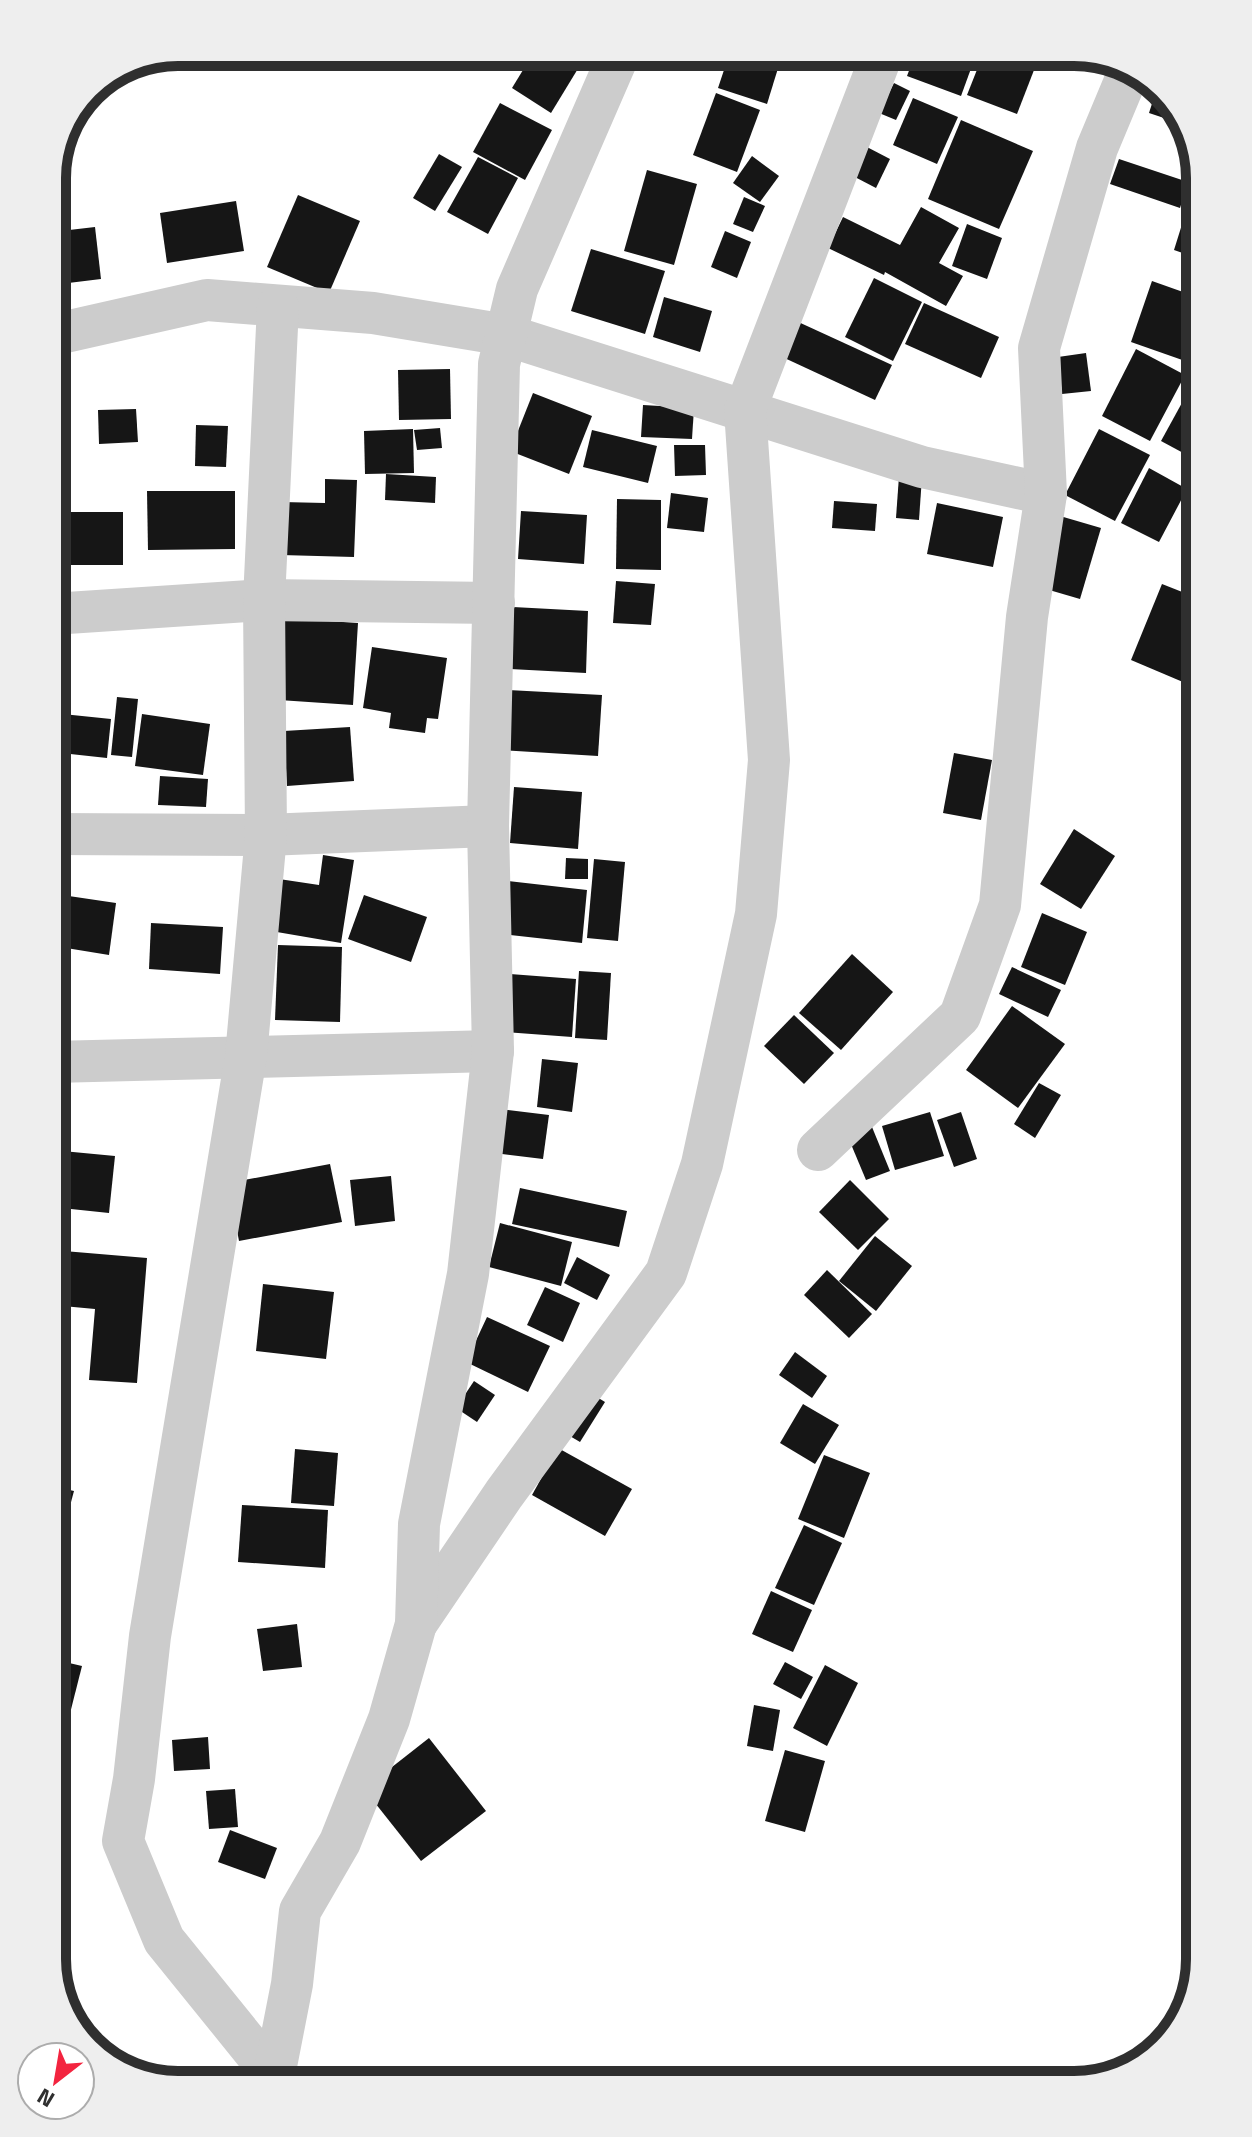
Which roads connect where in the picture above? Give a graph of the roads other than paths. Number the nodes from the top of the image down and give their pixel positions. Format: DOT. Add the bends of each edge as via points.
graph roads {
  1 [pos="614,66"];
  2 [pos="878,66"];
  3 [pos="1126,79"];
  4 [pos="278,306"];
  5 [pos="66,332"];
  6 [pos="506,335"];
  7 [pos="745,410"];
  8 [pos="1046,494"];
  9 [pos="264,600"];
  10 [pos="494,603"];
  11 [pos="66,613"];
  12 [pos="488,826"];
  13 [pos="66,834"];
  14 [pos="266,835"];
  15 [pos="493,1051"];
  16 [pos="246,1056"];
  17 [pos="66,1062"];
  18 [pos="818,1150"];
  19 [pos="416,1624"];
  20 [pos="269,2071"];
  21 [pos="278,2071"];
  1 -- 6 [label="street" via="517,289"];
  2 -- 7 [label="street"];
  3 -- 8 [label="street" via="1097,148 1039,348"];
  4 -- 5 [label="street" via="207,300"];
  4 -- 6 [label="street" via="373,313"];
  4 -- 9 [label="street"];
  6 -- 7 [label="street"];
  6 -- 10 [label="street" via="499,364"];
  7 -- 8 [label="street" via="922,467"];
  7 -- 19 [label="street" via="769,760 756,914 702,1164 666,1273"];
  8 -- 18 [label="street" via="1027,617 1000,905 960,1016"];
  9 -- 10 [label="street"];
  9 -- 11 [label="street"];
  9 -- 14 [label="street"];
  10 -- 12 [label="street"];
  12 -- 14 [label="street"];
  12 -- 15 [label="street"];
  13 -- 14 [label="street"];
  14 -- 16 [label="street"];
  15 -- 16 [label="street"];
  15 -- 19 [label="street" via="468,1274 419,1524"];
  16 -- 17 [label="street"];
  16 -- 20 [label="street" via="150,1636 123,1841 164,1940"];
  19 -- 21 [label="street" via="389,1719 340,1842 300,1911"];
}
